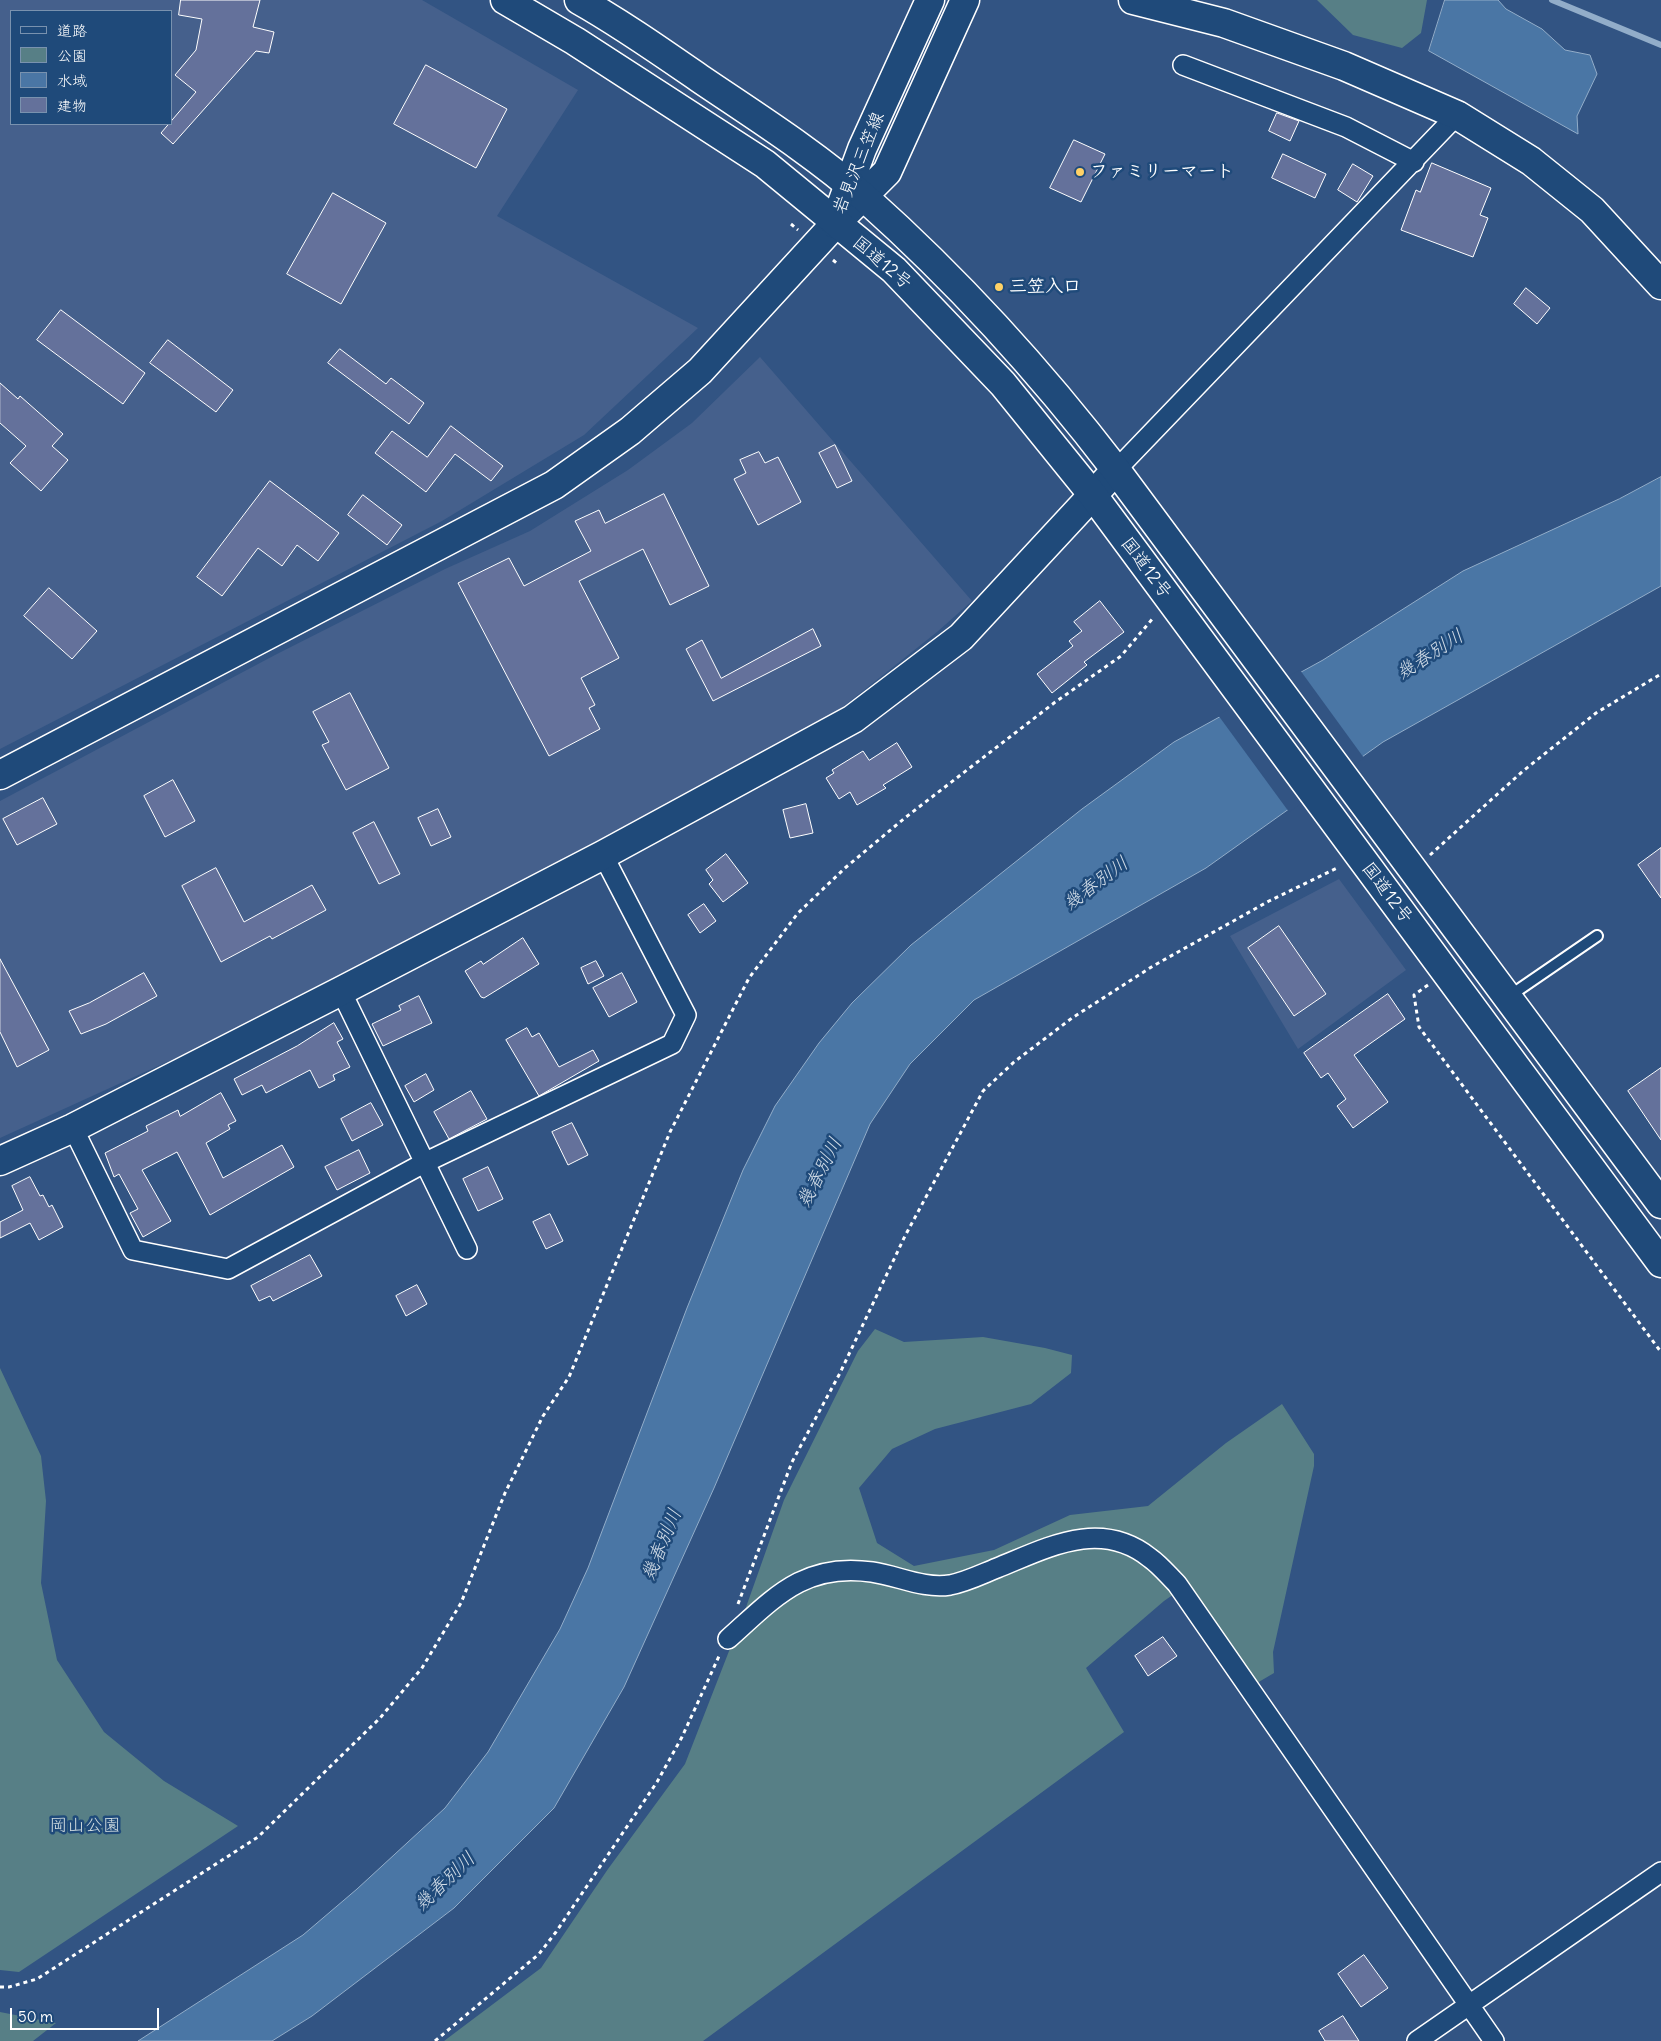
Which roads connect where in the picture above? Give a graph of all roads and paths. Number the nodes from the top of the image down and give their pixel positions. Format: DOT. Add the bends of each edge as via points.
graph roads {
  1 [pos="505,0"];
  2 [pos="579,0"];
  3 [pos="930,0"];
  4 [pos="965,0"];
  5 [pos="1133,0"];
  6 [pos="1183,65"];
  7 [pos="1457,115"];
  8 [pos="1414,162"];
  9 [pos="856,191"];
  10 [pos="835,224"];
  11 [pos="1661,285"];
  12 [pos="1116,470"];
  13 [pos="1092,494"];
  14 [pos="1170,600"];
  15 [pos="1661,674"];
  16 [pos="0,775"];
  17 [pos="603,855"];
  18 [pos="1358,855"];
  19 [pos="1412,870"];
  20 [pos="1597,936"];
  21 [pos="1445,971"];
  22 [pos="341,991"];
  23 [pos="1507,998"];
  24 [pos="74,1128"];
  25 [pos="0,1161"];
  26 [pos="424,1163"];
  27 [pos="1661,1204"];
  28 [pos="467,1249"];
  29 [pos="1661,1263"];
  30 [pos="1661,1352"];
  31 [pos="728,1638"];
  32 [pos="1661,1872"];
  33 [pos="0,1987"];
  34 [pos="1469,2005"];
  35 [pos="434,2041"];
  36 [pos="1417,2041"];
  37 [pos="1494,2041"];
  1 -- 10 [label="main road, 国道12号" via="575,41 765,164"];
  2 -- 9 [label="main road, 国道12号" via="759,118"];
  3 -- 9 [label="main road, 岩見沢三笠線"];
  4 -- 9 [label="main road, 岩見沢三笠線" via="887,172"];
  5 -- 7 [label="main road" via="1233,26 1344,66"];
  6 -- 8 [label="street" via="1346,127"];
  7 -- 8 [label="street"];
  7 -- 11 [label="main road" via="1531,161 1592,210"];
  8 -- 12 [label="street"];
  9 -- 10 [label="main road, 岩見沢三笠線"];
  9 -- 12 [label="main road, 国道12号" via="974,304 1072,413"];
  10 -- 13 [label="main road, 国道12号" via="894,270 945,321 1004,384"];
  10 -- 16 [label="main road" via="700,372 630,431 554,484"];
  12 -- 13 [label="main road"];
  12 -- 19 [label="main road, 国道12号"];
  13 -- 14 [label="main road, 国道12号"];
  13 -- 17 [label="main road" via="961,637 853,719"];
  14 -- 18 [label="main road, 国道12号"];
  14 -- 33 [label="path" via="1121,656 1054,703 845,868 798,913 749,978 670,1132 569,1376 543,1416 506,1492 461,1603 416,1675 380,1718 258,1838 37,1979"];
  15 -- 19 [label="path" via="1596,713 1523,770"];
  17 -- 22 [label="main road"];
  17 -- 26 [label="street" via="686,1015 672,1044"];
  18 -- 21 [label="main road, 国道12号"];
  18 -- 31 [label="path" via="1153,966 1072,1018 1014,1062 982,1092 905,1236 840,1373 792,1462 741,1594"];
  19 -- 23 [label="main road, 国道12号"];
  20 -- 23 [label="lane"];
  21 -- 29 [label="main road, 国道12号"];
  21 -- 30 [label="path" via="1414,995 1420,1027"];
  22 -- 24 [label="main road"];
  22 -- 26 [label="street"];
  23 -- 27 [label="main road, 国道12号"];
  24 -- 25 [label="main road"];
  24 -- 26 [label="street" via="133,1250 228,1269"];
  26 -- 28 [label="street"];
  31 -- 34 [label="street" via="775,1596 810,1577 873,1572 920,1584 949,1585 1071,1540 1104,1539 1139,1550 1177,1584"];
  31 -- 35 [label="path" via="682,1737 657,1782 556,1932 539,1954"];
  32 -- 34 [label="street"];
  34 -- 36 [label="street"];
  34 -- 37 [label="street"];
}
